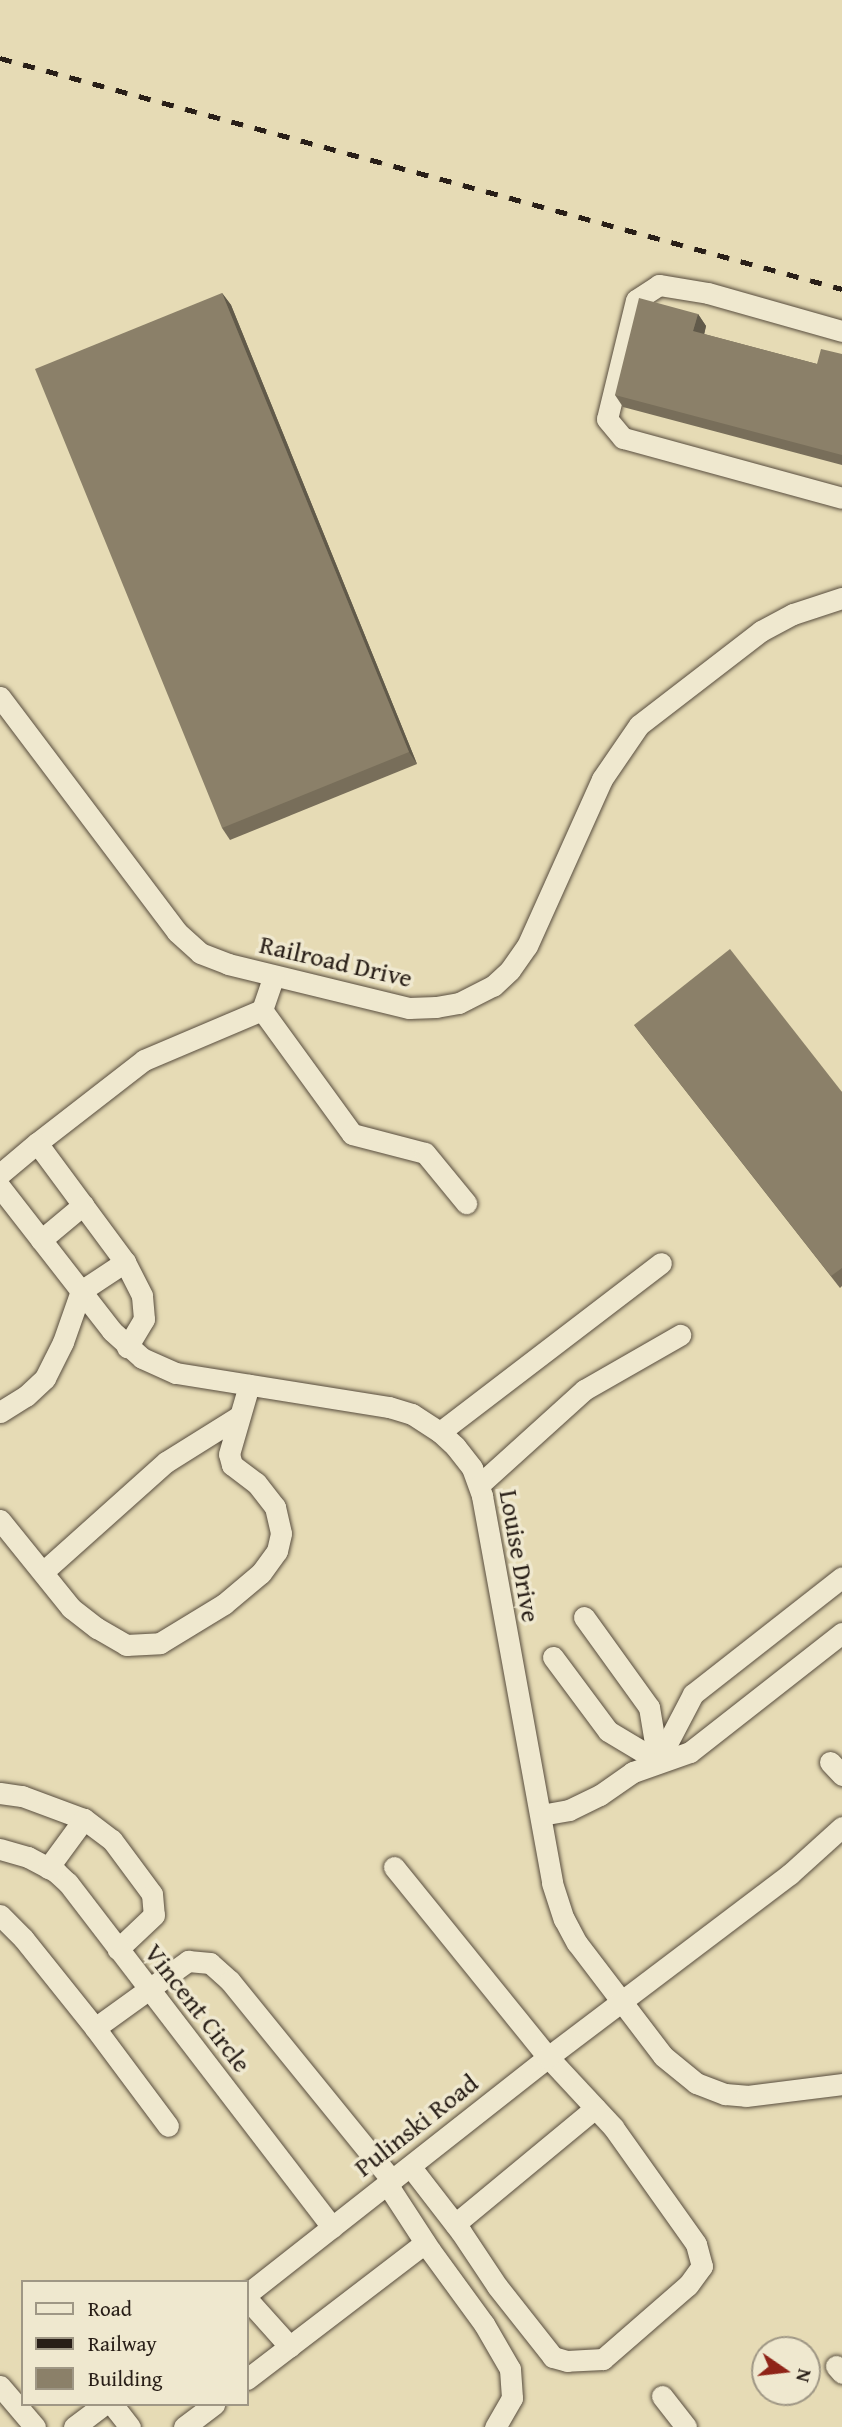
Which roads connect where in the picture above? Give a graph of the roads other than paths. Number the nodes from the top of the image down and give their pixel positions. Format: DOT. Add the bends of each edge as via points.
graph roads {
  1 [pos="842,331"];
  2 [pos="842,498"];
  3 [pos="842,598"];
  4 [pos="0,697"];
  5 [pos="274,976"];
  6 [pos="262,1010"];
  7 [pos="37,1143"];
  8 [pos="0,1174"];
  9 [pos="0,1187"];
  10 [pos="466,1203"];
  11 [pos="83,1205"];
  12 [pos="41,1240"];
  13 [pos="125,1262"];
  14 [pos="661,1263"];
  15 [pos="81,1291"];
  16 [pos="680,1335"];
  17 [pos="127,1347"];
  18 [pos="249,1385"];
  19 [pos="0,1412"];
  20 [pos="238,1417"];
  21 [pos="440,1432"];
  22 [pos="479,1485"];
  23 [pos="0,1521"];
  24 [pos="44,1571"];
  25 [pos="842,1577"];
  26 [pos="584,1617"];
  27 [pos="842,1633"];
  28 [pos="553,1657"];
  29 [pos="658,1761"];
  30 [pos="0,1793"];
  31 [pos="541,1815"];
  32 [pos="84,1819"];
  33 [pos="842,1827"];
  34 [pos="0,1849"];
  35 [pos="394,1867"];
  36 [pos="48,1868"];
  37 [pos="0,1915"];
  38 [pos="118,1949"];
  39 [pos="150,1991"];
  40 [pos="621,2002"];
  41 [pos="95,2028"];
  42 [pos="548,2057"];
  43 [pos="842,2084"];
  44 [pos="595,2108"];
  45 [pos="168,2126"];
  46 [pos="410,2166"];
  47 [pos="390,2182"];
  48 [pos="455,2224"];
  49 [pos="332,2227"];
  50 [pos="425,2244"];
  51 [pos="248,2296"];
  52 [pos="248,2298"];
  53 [pos="290,2347"];
  54 [pos="248,2378"];
  55 [pos="0,2386"];
  56 [pos="662,2396"];
  57 [pos="101,2406"];
  58 [pos="114,2406"];
  59 [pos="211,2406"];
  60 [pos="35,2427"];
  61 [pos="74,2427"];
  62 [pos="130,2427"];
  63 [pos="184,2427"];
  64 [pos="495,2427"];
  65 [pos="686,2427"];
  1 -- 2 [label="street" via="708,293 659,285 636,300 607,419 623,438"];
  3 -- 5 [label="street, Railroad Drive" via="793,614 761,631 639,725 602,779 527,946 492,986 459,1003 410,1008"];
  4 -- 5 [label="street, Railroad Drive" via="177,932 200,954"];
  5 -- 6 [label="street"];
  6 -- 7 [label="street" via="144,1060"];
  6 -- 10 [label="street" via="352,1134 425,1153"];
  7 -- 8 [label="street"];
  7 -- 11 [label="street"];
  9 -- 12 [label="street, Louise Drive"];
  11 -- 12 [label="street"];
  11 -- 13 [label="street"];
  12 -- 15 [label="street, Louise Drive"];
  13 -- 15 [label="street"];
  13 -- 17 [label="street" via="142,1296 144,1319"];
  14 -- 21 [label="street"];
  15 -- 17 [label="street, Louise Drive"];
  15 -- 19 [label="street" via="45,1378"];
  16 -- 22 [label="street" via="584,1390"];
  17 -- 18 [label="street, Louise Drive" via="176,1373"];
  18 -- 20 [label="street"];
  18 -- 21 [label="street, Louise Drive" via="389,1407 412,1414"];
  20 -- 24 [label="street" via="166,1462"];
  20 -- 24 [label="street" via="230,1441 232,1465 256,1483 275,1507 281,1533 277,1551 261,1573 224,1604 160,1643 126,1644 72,1608"];
  21 -- 22 [label="street, Louise Drive" via="455,1446"];
  22 -- 31 [label="street, Louise Drive"];
  23 -- 24 [label="street"];
  25 -- 29 [label="street" via="693,1694"];
  26 -- 29 [label="street" via="649,1707"];
  27 -- 29 [label="street" via="690,1752"];
  28 -- 29 [label="street" via="608,1731"];
  29 -- 31 [label="street" via="569,1810"];
  30 -- 32 [label="street" via="22,1796"];
  31 -- 40 [label="street, Louise Drive" via="552,1883 564,1919"];
  32 -- 36 [label="street"];
  32 -- 38 [label="street" via="112,1840 152,1894 154,1915"];
  33 -- 40 [label="street, Pulinski Road" via="790,1874"];
  34 -- 36 [label="street, Vincent Circle"];
  35 -- 42 [label="street"];
  36 -- 38 [label="street, Vincent Circle" via="68,1883"];
  37 -- 41 [label="street"];
  38 -- 39 [label="street, Vincent Circle"];
  39 -- 41 [label="street"];
  39 -- 47 [label="street" via="188,1961 210,1963 230,1981"];
  39 -- 49 [label="street, Vincent Circle"];
  40 -- 42 [label="street, Pulinski Road"];
  40 -- 43 [label="street, Louise Drive" via="682,2075 706,2086 746,2096"];
  41 -- 45 [label="street"];
  42 -- 44 [label="street"];
  42 -- 46 [label="street, Pulinski Road"];
  44 -- 48 [label="street"];
  44 -- 48 [label="street" via="670,2204 696,2244 702,2266 688,2285 603,2358 567,2361 554,2357"];
  46 -- 47 [label="street, Pulinski Road"];
  46 -- 48 [label="street"];
  47 -- 49 [label="street, Pulinski Road"];
  47 -- 50 [label="street"];
  49 -- 51 [label="street, Pulinski Road"];
  50 -- 53 [label="street"];
  50 -- 64 [label="street" via="484,2324 510,2370 512,2398"];
  52 -- 53 [label="street"];
  53 -- 54 [label="street"];
  55 -- 60 [label="street"];
  56 -- 65 [label="street"];
  57 -- 61 [label="street"];
  58 -- 62 [label="street"];
  59 -- 63 [label="street"];
}
